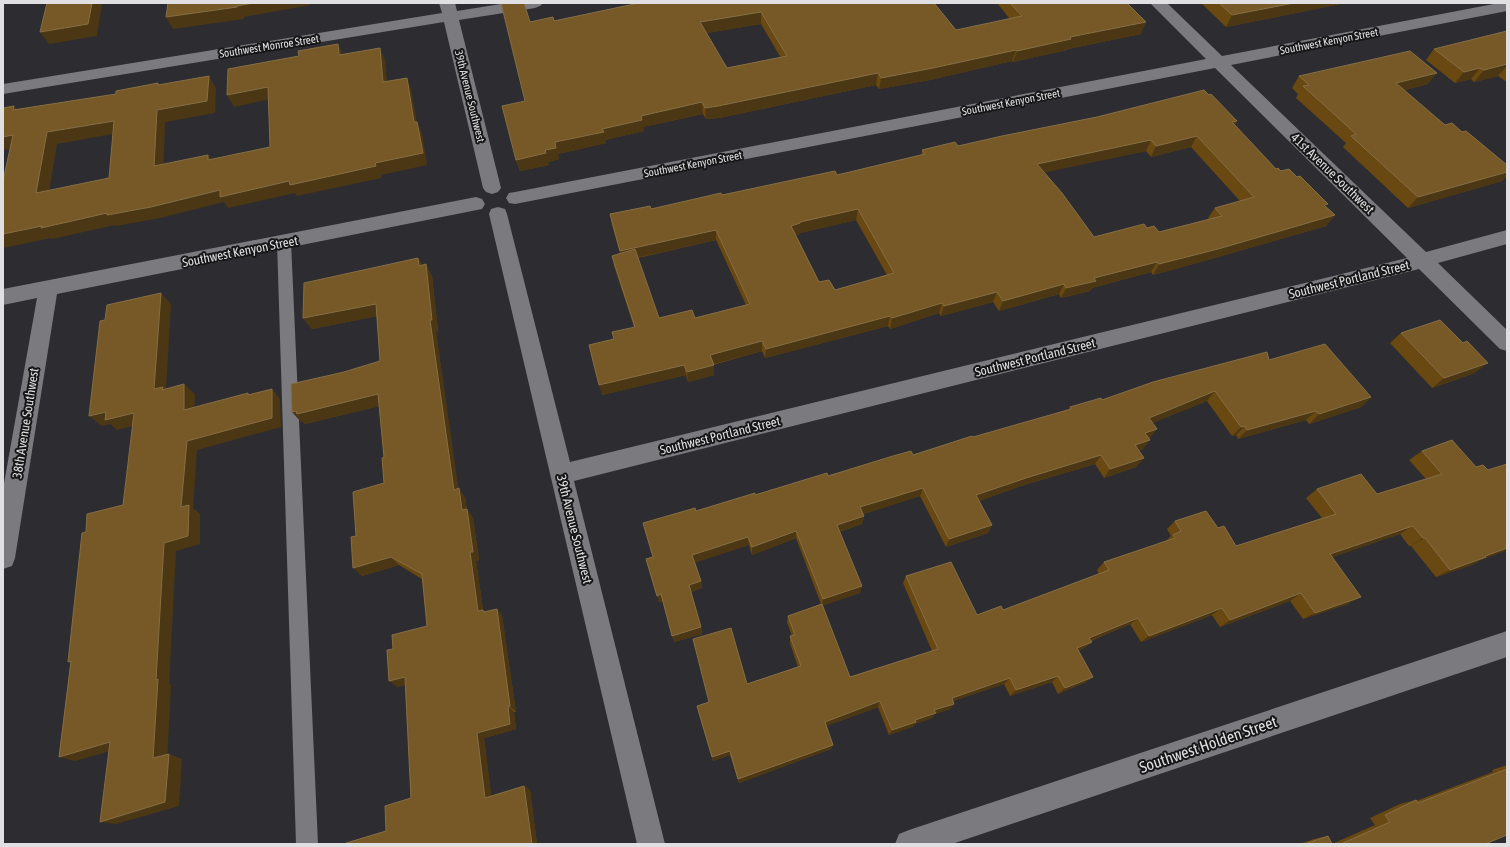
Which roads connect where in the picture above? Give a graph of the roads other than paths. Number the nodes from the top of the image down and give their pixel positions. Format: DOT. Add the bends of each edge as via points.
graph roads {
  1 [pos="535,3"];
  2 [pos="1158,3"];
  3 [pos="1507,6"];
  4 [pos="449,10"];
  5 [pos="1220,62"];
  6 [pos="3,89"];
  7 [pos="492,188"];
  8 [pos="515,198"];
  9 [pos="476,204"];
  10 [pos="498,214"];
  11 [pos="1507,237"];
  12 [pos="284,242"];
  13 [pos="1423,261"];
  14 [pos="48,289"];
  15 [pos="3,297"];
  16 [pos="1507,343"];
  17 [pos="562,474"];
  18 [pos="3,558"];
  19 [pos="1507,644"];
  20 [pos="307,844"];
  21 [pos="651,844"];
  22 [pos="909,844"];
  1 -- 4 [label="street, Southwest Monroe Street"];
  2 -- 5 [label="street, 41st Avenue Southwest"];
  3 -- 5 [label="street, Southwest Kenyon Street"];
  4 -- 6 [label="street, Southwest Monroe Street"];
  4 -- 7 [label="street, 39th Avenue Southwest"];
  5 -- 8 [label="street, Southwest Kenyon Street"];
  5 -- 13 [label="street, 41st Avenue Southwest"];
  7 -- 8 [label="street" via="508,189"];
  7 -- 9 [label="street" via="480,195"];
  8 -- 10 [label="street" via="511,208"];
  9 -- 10 [label="street" via="481,212"];
  9 -- 12 [label="street, Southwest Kenyon Street"];
  10 -- 17 [label="street, 39th Avenue Southwest"];
  11 -- 13 [label="street, Southwest Portland Street"];
  12 -- 14 [label="street, Southwest Kenyon Street"];
  12 -- 20 [label="lane"];
  13 -- 16 [label="street, 41st Avenue Southwest"];
  13 -- 17 [label="street, Southwest Portland Street"];
  14 -- 15 [label="street, Southwest Kenyon Street"];
  14 -- 18 [label="street, 38th Avenue Southwest"];
  17 -- 21 [label="street, 39th Avenue Southwest"];
  19 -- 22 [label="street, Southwest Holden Street"];
}
